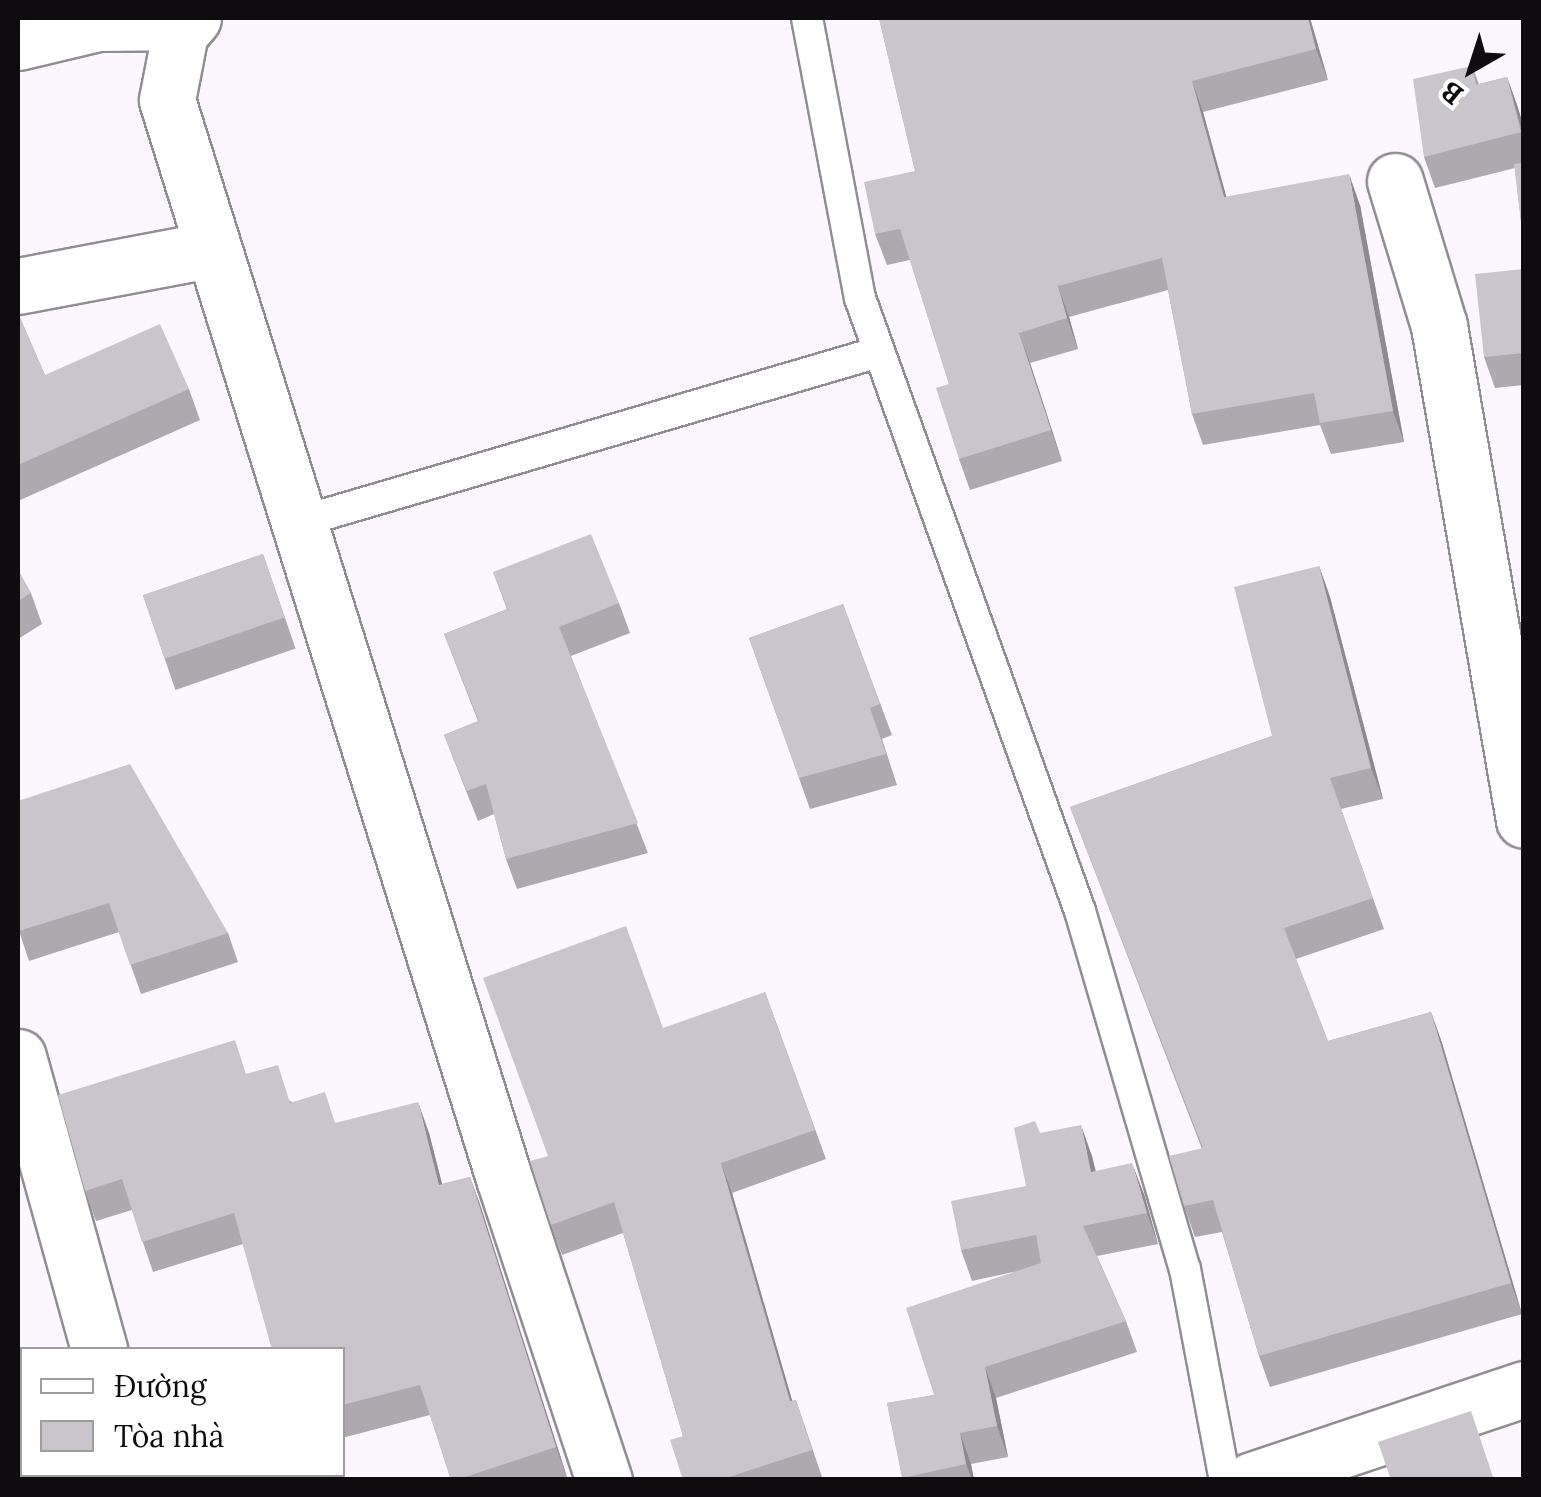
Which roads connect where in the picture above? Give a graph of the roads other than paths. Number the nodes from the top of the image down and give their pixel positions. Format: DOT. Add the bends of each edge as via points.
graph roads {
  1 [pos="807,18"];
  2 [pos="191,20"];
  3 [pos="18,42"];
  4 [pos="1395,181"];
  5 [pos="214,248"];
  6 [pos="18,286"];
  7 [pos="879,352"];
  8 [pos="299,522"];
  9 [pos="1524,820"];
  10 [pos="18,1057"];
  11 [pos="98,1347"];
  12 [pos="1524,1389"];
  13 [pos="604,1480"];
  14 [pos="1225,1480"];
  15 [pos="1252,1480"];
  1 -- 7 [label="lane" via="860,298"];
  2 -- 3 [label="street" via="98,23"];
  2 -- 5 [label="street" via="180,34 167,100"];
  4 -- 9 [label="street" via="1439,326"];
  5 -- 6 [label="street"];
  5 -- 8 [label="street"];
  7 -- 8 [label="lane"];
  7 -- 14 [label="lane" via="1080,911 1186,1269"];
  8 -- 13 [label="street"];
  10 -- 11 [label="street"];
  12 -- 15 [label="street"];
}
